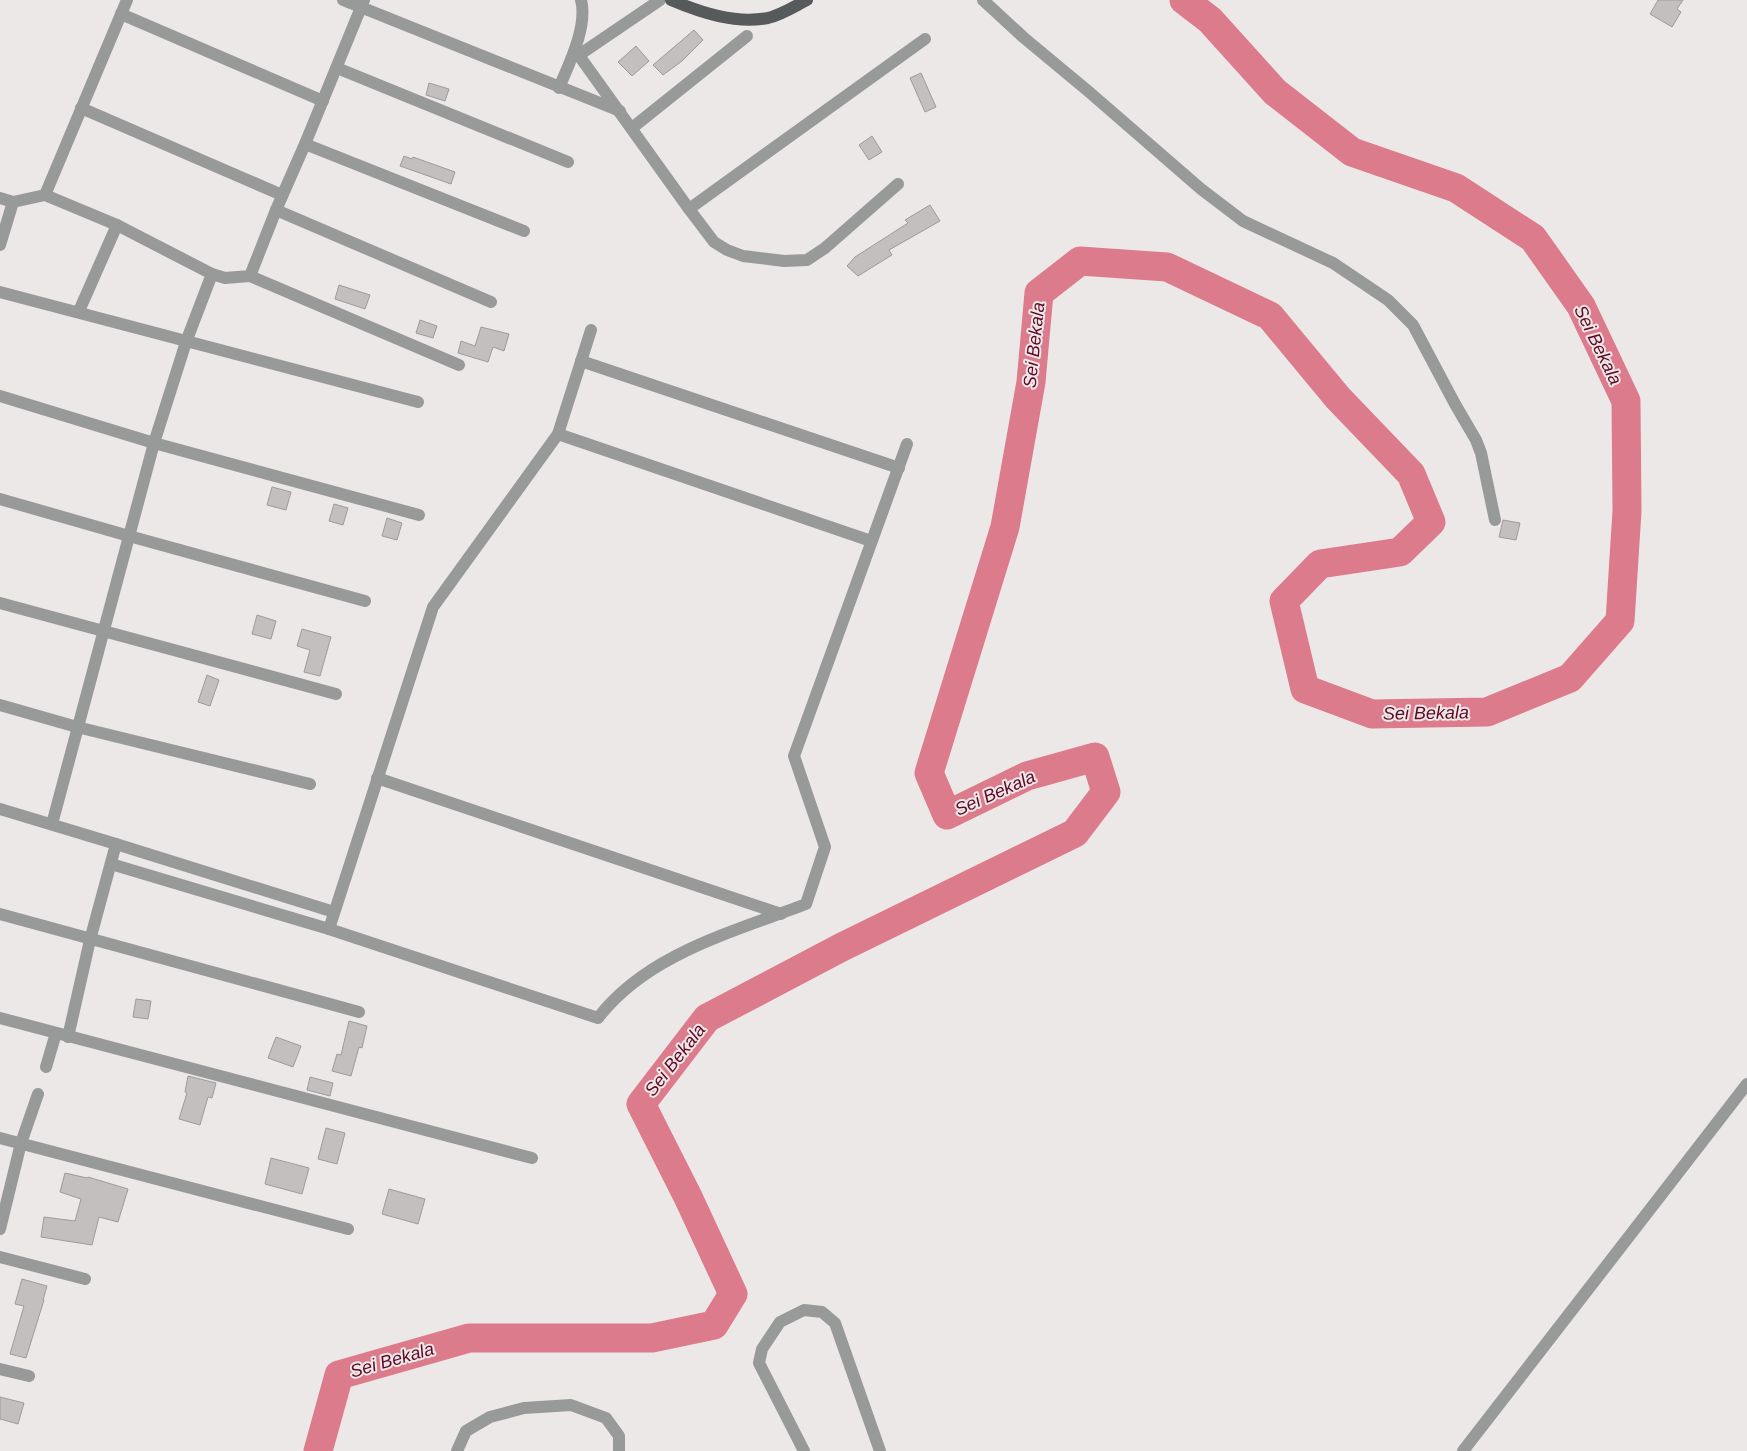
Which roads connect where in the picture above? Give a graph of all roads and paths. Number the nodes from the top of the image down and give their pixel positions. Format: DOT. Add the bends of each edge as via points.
graph roads {
  1 [pos="127,0"];
  2 [pos="343,0"];
  3 [pos="581,0"];
  4 [pos="660,0"];
  5 [pos="671,0"];
  6 [pos="807,0"];
  7 [pos="983,0"];
  8 [pos="362,3"];
  9 [pos="121,14"];
  10 [pos="747,36"];
  11 [pos="925,39"];
  12 [pos="577,52"];
  13 [pos="337,68"];
  14 [pos="559,88"];
  15 [pos="322,101"];
  16 [pos="82,108"];
  17 [pos="620,111"];
  18 [pos="632,128"];
  19 [pos="305,144"];
  20 [pos="568,162"];
  21 [pos="898,184"];
  22 [pos="45,195"];
  23 [pos="282,195"];
  24 [pos="0,198"];
  25 [pos="13,202"];
  26 [pos="689,209"];
  27 [pos="276,210"];
  28 [pos="117,226"];
  29 [pos="524,231"];
  30 [pos="0,245"];
  31 [pos="212,274"];
  32 [pos="250,276"];
  33 [pos="0,292"];
  34 [pos="491,302"];
  35 [pos="78,311"];
  36 [pos="591,330"];
  37 [pos="186,342"];
  38 [pos="581,361"];
  39 [pos="459,365"];
  40 [pos="0,396"];
  41 [pos="418,402"];
  42 [pos="558,434"];
  43 [pos="154,443"];
  44 [pos="907,444"];
  45 [pos="898,468"];
  46 [pos="0,499"];
  47 [pos="420,515"];
  48 [pos="1495,520"];
  49 [pos="129,536"];
  50 [pos="871,541"];
  51 [pos="365,601"];
  52 [pos="0,603"];
  53 [pos="103,632"];
  54 [pos="336,694"];
  55 [pos="0,705"];
  56 [pos="78,727"];
  57 [pos="378,778"];
  58 [pos="310,784"];
  59 [pos="0,809"];
  60 [pos="52,824"];
  61 [pos="116,844"];
  62 [pos="163,859"];
  63 [pos="111,864"];
  64 [pos="158,878"];
  65 [pos="334,912"];
  66 [pos="0,914"];
  67 [pos="780,914"];
  68 [pos="328,929"];
  69 [pos="90,940"];
  70 [pos="358,1012"];
  71 [pos="0,1018"];
  72 [pos="62,1035"];
  73 [pos="46,1067"];
  74 [pos="1747,1084"];
  75 [pos="38,1094"];
  76 [pos="0,1138"];
  77 [pos="21,1143"];
  78 [pos="532,1158"];
  79 [pos="348,1229"];
  80 [pos="0,1230"];
  81 [pos="0,1257"];
  82 [pos="84,1279"];
  83 [pos="0,1369"];
  84 [pos="29,1376"];
  85 [pos="457,1451"];
  86 [pos="619,1451"];
  87 [pos="804,1451"];
  88 [pos="880,1451"];
  89 [pos="1463,1451"];
  1 -- 9 [label="street"];
  2 -- 8 [label="street"];
  3 -- 12 [label="street" via="583,15"];
  4 -- 12 [label="street"];
  5 -- 6 [label="main road" via="696,11 740,20 770,17"];
  7 -- 48 [label="street" via="1022,37 1243,221 1333,263 1388,300 1413,325 1476,440"];
  8 -- 13 [label="street"];
  8 -- 14 [label="street"];
  9 -- 15 [label="street"];
  9 -- 16 [label="street"];
  10 -- 18 [label="street"];
  11 -- 26 [label="street"];
  12 -- 14 [label="street"];
  12 -- 17 [label="street"];
  13 -- 15 [label="street"];
  13 -- 20 [label="street"];
  14 -- 17 [label="street"];
  15 -- 19 [label="street"];
  16 -- 22 [label="street"];
  16 -- 23 [label="street"];
  17 -- 18 [label="street"];
  18 -- 26 [label="street"];
  19 -- 23 [label="street"];
  19 -- 29 [label="street"];
  21 -- 26 [label="street" via="807,260 743,256 727,250 714,242"];
  22 -- 25 [label="street"];
  22 -- 28 [label="street"];
  23 -- 27 [label="street"];
  24 -- 25 [label="street"];
  25 -- 30 [label="street"];
  27 -- 32 [label="street"];
  27 -- 34 [label="street"];
  28 -- 31 [label="street"];
  28 -- 35 [label="street"];
  31 -- 32 [label="street" via="225,278"];
  31 -- 37 [label="street"];
  32 -- 39 [label="street"];
  33 -- 35 [label="street"];
  35 -- 37 [label="street"];
  36 -- 38 [label="street"];
  37 -- 41 [label="street"];
  37 -- 43 [label="street"];
  38 -- 42 [label="street"];
  38 -- 45 [label="street"];
  40 -- 43 [label="street"];
  42 -- 50 [label="street"];
  42 -- 57 [label="street" via="433,607"];
  43 -- 47 [label="street"];
  43 -- 49 [label="street"];
  44 -- 45 [label="street"];
  45 -- 50 [label="street"];
  46 -- 49 [label="street"];
  49 -- 51 [label="street"];
  49 -- 53 [label="street"];
  50 -- 67 [label="street" via="794,756 825,847 806,904"];
  52 -- 53 [label="street"];
  53 -- 54 [label="street"];
  53 -- 56 [label="street"];
  55 -- 56 [label="street"];
  56 -- 58 [label="street"];
  56 -- 60 [label="street"];
  57 -- 65 [label="street"];
  57 -- 67 [label="street"];
  59 -- 60 [label="street"];
  60 -- 61 [label="street"];
  61 -- 62 [label="street"];
  61 -- 63 [label="street"];
  62 -- 64 [label="street"];
  62 -- 65 [label="street"];
  63 -- 64 [label="street"];
  63 -- 69 [label="street"];
  64 -- 68 [label="street"];
  65 -- 68 [label="street"];
  66 -- 69 [label="street"];
  67 -- 68 [label="street" via="679,953 640,978 611,1002 598,1018"];
  69 -- 70 [label="street"];
  69 -- 72 [label="street"];
  71 -- 72 [label="street"];
  72 -- 73 [label="street"];
  72 -- 78 [label="street"];
  74 -- 89 [label="street"];
  75 -- 77 [label="street"];
  76 -- 77 [label="street"];
  77 -- 79 [label="street"];
  77 -- 80 [label="street"];
  81 -- 82 [label="street"];
  83 -- 84 [label="street"];
  85 -- 86 [label="street" via="466,1431 490,1417 524,1408 571,1405 606,1418 619,1436"];
  87 -- 88 [label="street" via="758,1363 762,1349 780,1322 804,1310 822,1312 835,1323"];
}
